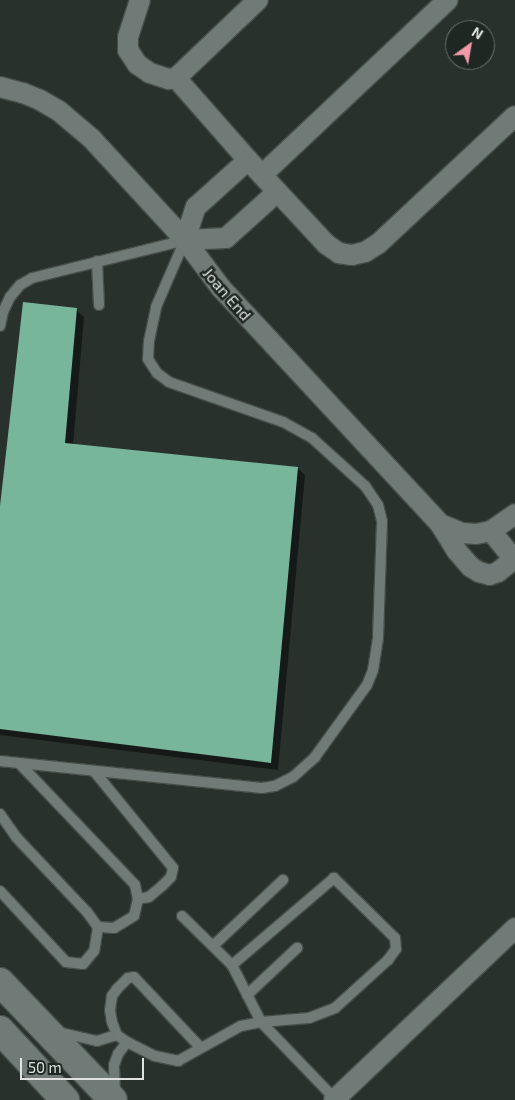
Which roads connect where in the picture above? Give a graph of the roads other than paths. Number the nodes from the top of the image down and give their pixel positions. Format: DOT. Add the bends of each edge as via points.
graph roads {
  1 [pos="140,0"];
  2 [pos="258,0"];
  3 [pos="448,0"];
  4 [pos="176,78"];
  5 [pos="0,87"];
  6 [pos="515,116"];
  7 [pos="248,160"];
  8 [pos="262,175"];
  9 [pos="277,192"];
  10 [pos="185,240"];
  11 [pos="97,261"];
  12 [pos="99,305"];
  13 [pos="0,326"];
  14 [pos="515,514"];
  15 [pos="440,524"];
  16 [pos="491,531"];
  17 [pos="514,558"];
  18 [pos="0,761"];
  19 [pos="18,763"];
  20 [pos="94,771"];
  21 [pos="0,814"];
  22 [pos="282,880"];
  23 [pos="0,891"];
  24 [pos="138,899"];
  25 [pos="182,916"];
  26 [pos="98,928"];
  27 [pos="515,928"];
  28 [pos="214,946"];
  29 [pos="297,948"];
  30 [pos="232,965"];
  31 [pos="0,982"];
  32 [pos="247,995"];
  33 [pos="261,1022"];
  34 [pos="43,1026"];
  35 [pos="0,1030"];
  36 [pos="117,1034"];
  37 [pos="127,1042"];
  38 [pos="200,1047"];
  39 [pos="66,1100"];
  40 [pos="114,1100"];
  41 [pos="334,1100"];
  1 -- 4 [label="street" via="128,37 128,50 137,64 150,73"];
  2 -- 4 [label="street"];
  3 -- 8 [label="street"];
  4 -- 7 [label="street"];
  5 -- 10 [label="street, Joan End" via="40,100 73,122"];
  6 -- 9 [label="street" via="378,244 365,252 339,253 326,244"];
  7 -- 8 [label="street"];
  7 -- 10 [label="street" via="196,207"];
  8 -- 9 [label="street"];
  9 -- 10 [label="street" via="226,238"];
  10 -- 11 [label="lane"];
  10 -- 15 [label="street, Joan End" via="220,288"];
  10 -- 20 [label="lane" via="156,307 148,359 157,373 170,382 283,422 312,438 365,486 378,505 382,521 376,655 367,685 315,757 293,777 275,786 262,788"];
  11 -- 12 [label="lane"];
  11 -- 13 [label="lane" via="32,278 20,285 10,297"];
  14 -- 16 [label="street"];
  15 -- 16 [label="street" via="462,534"];
  15 -- 17 [label="street" via="456,550 479,572 490,575 498,572"];
  16 -- 17 [label="street"];
  18 -- 19 [label="lane"];
  19 -- 20 [label="lane"];
  19 -- 24 [label="lane" via="135,885"];
  20 -- 24 [label="lane" via="172,868 171,877 162,886 149,897"];
  21 -- 26 [label="lane"];
  22 -- 28 [label="lane"];
  23 -- 26 [label="lane" via="66,962 83,964 94,951"];
  24 -- 26 [label="lane" via="134,916 114,928"];
  25 -- 28 [label="lane"];
  27 -- 41 [label="street"];
  28 -- 30 [label="lane"];
  29 -- 32 [label="lane"];
  30 -- 32 [label="lane"];
  30 -- 33 [label="lane" via="334,878 395,938 396,949 388,960 335,1008 309,1018"];
  31 -- 34 [label="main road"];
  32 -- 33 [label="lane"];
  33 -- 38 [label="lane" via="241,1026"];
  33 -- 41 [label="lane"];
  34 -- 36 [label="lane" via="97,1041"];
  34 -- 40 [label="main road"];
  35 -- 39 [label="main road"];
  36 -- 37 [label="lane"];
  36 -- 38 [label="lane" via="110,1010 112,996 128,978 134,977"];
  37 -- 38 [label="lane" via="155,1056 178,1061"];
  37 -- 40 [label="lane" via="114,1065"];
}
